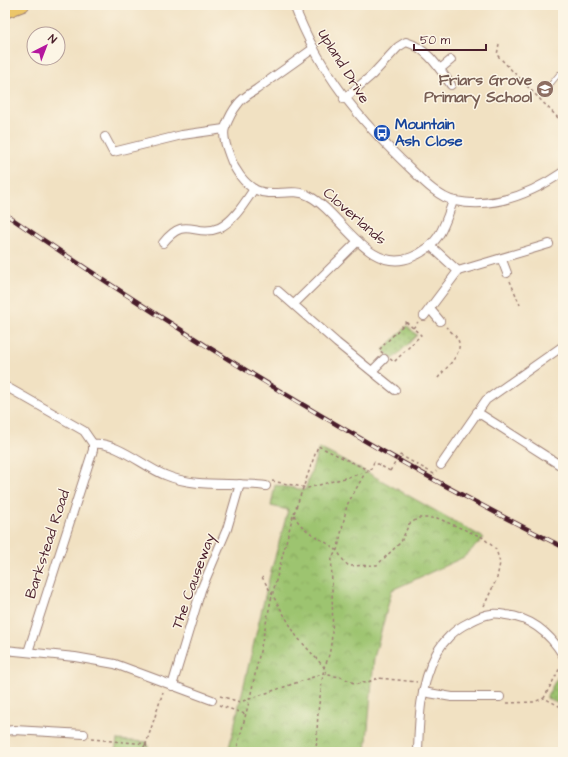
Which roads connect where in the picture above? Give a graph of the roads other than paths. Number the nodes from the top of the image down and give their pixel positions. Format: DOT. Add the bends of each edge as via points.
graph roads {
  1 [pos="23,5"];
  2 [pos="294,5"];
  3 [pos="5,12"];
  4 [pos="314,48"];
  5 [pos="451,60"];
  6 [pos="440,69"];
  7 [pos="563,77"];
  8 [pos="452,85"];
  9 [pos="545,91"];
  10 [pos="344,98"];
  11 [pos="224,129"];
  12 [pos="105,137"];
  13 [pos="563,172"];
  14 [pos="254,189"];
  15 [pos="453,201"];
  16 [pos="358,241"];
  17 [pos="163,243"];
  18 [pos="549,244"];
  19 [pos="432,247"];
  20 [pos="502,260"];
  21 [pos="458,271"];
  22 [pos="507,273"];
  23 [pos="278,291"];
  24 [pos="294,304"];
  25 [pos="430,309"];
  26 [pos="424,316"];
  27 [pos="440,321"];
  28 [pos="563,346"];
  29 [pos="384,359"];
  30 [pos="372,372"];
  31 [pos="5,386"];
  32 [pos="395,390"];
  33 [pos="476,412"];
  34 [pos="93,444"];
  35 [pos="440,465"];
  36 [pos="563,467"];
  37 [pos="240,484"];
  38 [pos="266,486"];
  39 [pos="5,650"];
  40 [pos="28,652"];
  41 [pos="563,655"];
  42 [pos="168,685"];
  43 [pos="423,692"];
  44 [pos="212,700"];
  45 [pos="500,700"];
  46 [pos="5,731"];
  47 [pos="84,734"];
  48 [pos="418,752"];
  1 -- 3 [label="main road"];
  2 -- 4 [label="street, Upland Drive"];
  4 -- 10 [label="street, Upland Drive"];
  4 -- 11 [label="street" via="239,102"];
  5 -- 6 [label="street"];
  6 -- 8 [label="street"];
  6 -- 10 [label="street" via="417,45 406,42"];
  7 -- 9 [label="lane" via="560,74"];
  10 -- 15 [label="street, Upland Drive" via="372,132 418,176"];
  11 -- 12 [label="street" via="182,135 113,152"];
  11 -- 14 [label="street" via="226,146 234,167"];
  13 -- 15 [label="street, Upland Drive" via="543,186 512,199 476,203"];
  14 -- 16 [label="street, Cloverlands" via="262,192 297,192 309,195 321,203"];
  14 -- 17 [label="street" via="226,224 208,230 182,227 175,230"];
  15 -- 19 [label="street" via="442,230"];
  16 -- 19 [label="street, Cloverlands" via="378,257 391,261 404,261"];
  16 -- 24 [label="street"];
  18 -- 20 [label="street"];
  19 -- 21 [label="street"];
  20 -- 21 [label="street"];
  20 -- 22 [label="street"];
  21 -- 25 [label="street"];
  23 -- 24 [label="street"];
  24 -- 30 [label="street"];
  25 -- 26 [label="street"];
  25 -- 27 [label="street"];
  28 -- 33 [label="street" via="486,400"];
  29 -- 30 [label="street"];
  30 -- 32 [label="street"];
  31 -- 34 [label="street" via="84,431"];
  33 -- 35 [label="street"];
  33 -- 36 [label="street"];
  34 -- 37 [label="street" via="102,443 165,475 179,479 213,484"];
  34 -- 40 [label="street, Barkstead Road"];
  37 -- 38 [label="street"];
  37 -- 42 [label="street, The Causeway" via="227,529 201,590"];
  39 -- 40 [label="street"];
  40 -- 42 [label="street" via="115,664"];
  41 -- 43 [label="street" via="555,641 539,626 516,616 492,613 461,627 445,641 436,653"];
  42 -- 44 [label="street"];
  43 -- 45 [label="street"];
  43 -- 48 [label="street" via="419,711"];
  46 -- 47 [label="street"];
}
